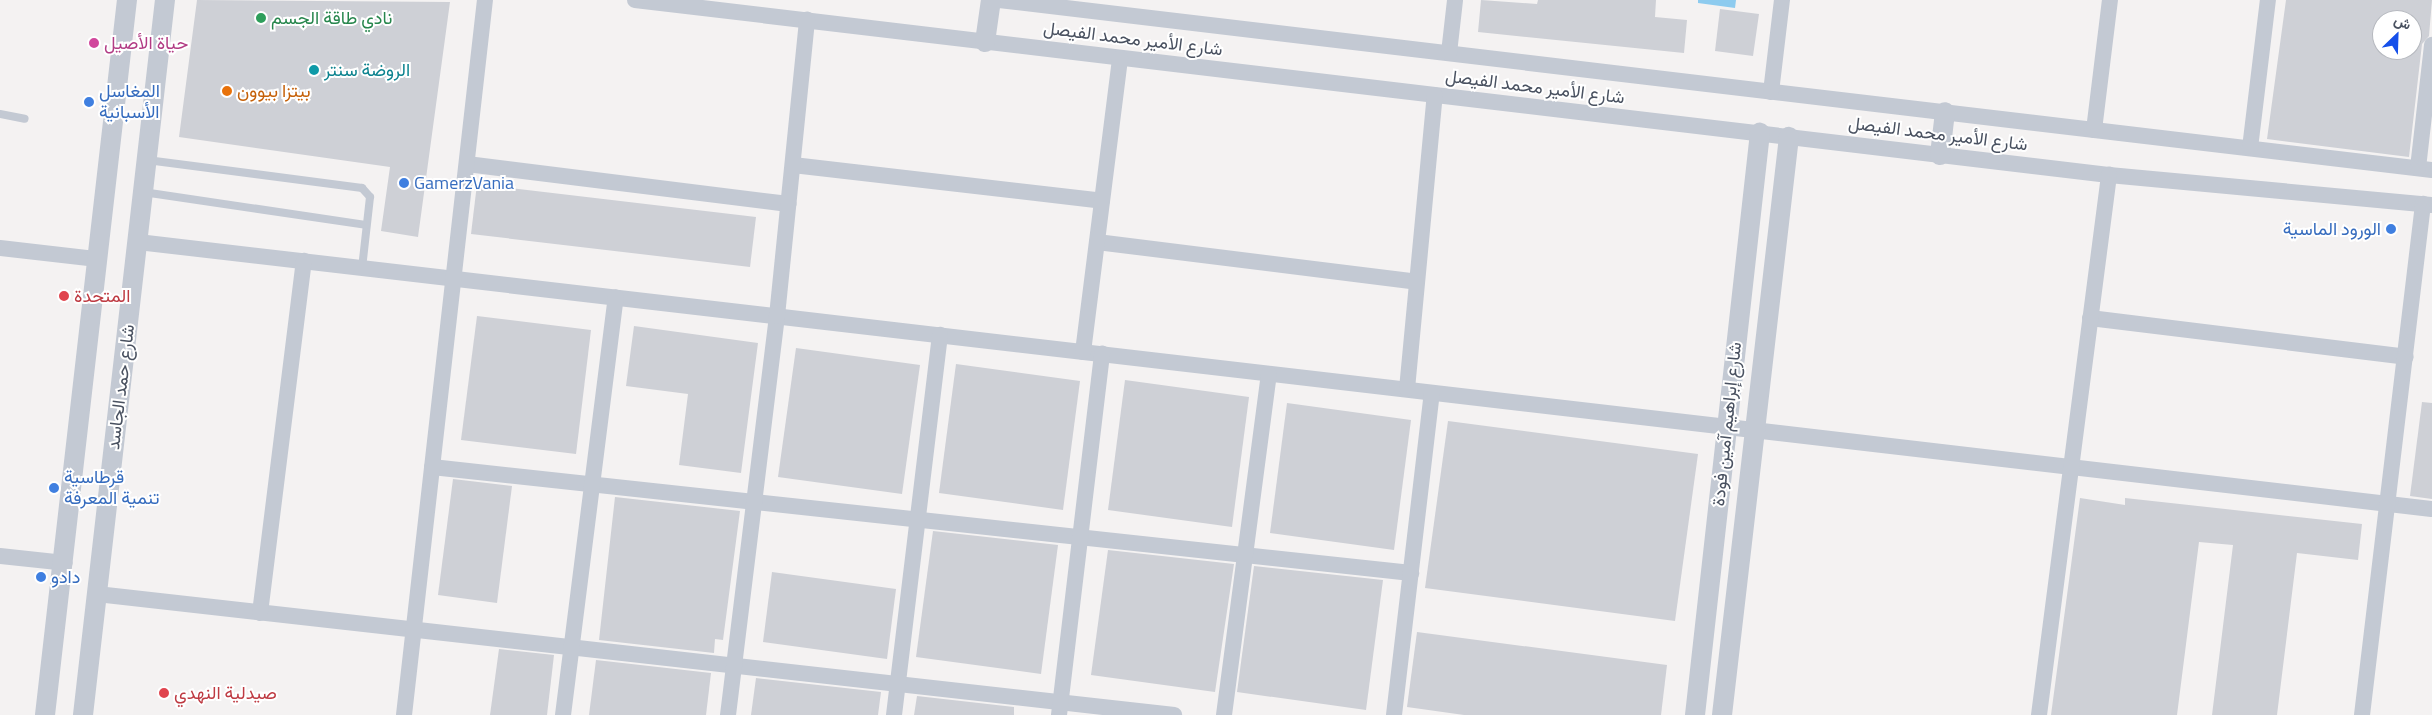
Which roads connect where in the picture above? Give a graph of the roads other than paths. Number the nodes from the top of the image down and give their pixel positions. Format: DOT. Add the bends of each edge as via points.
graph roads {
  1 [pos="127,0"];
  2 [pos="165,0"];
  3 [pos="485,0"];
  4 [pos="635,0"];
  5 [pos="991,0"];
  6 [pos="999,0"];
  7 [pos="1455,0"];
  8 [pos="1782,0"];
  9 [pos="2110,0"];
  10 [pos="2268,0"];
  11 [pos="1124,7"];
  12 [pos="807,20"];
  13 [pos="985,42"];
  14 [pos="2432,45"];
  15 [pos="1449,53"];
  16 [pos="1120,58"];
  17 [pos="1771,92"];
  18 [pos="1435,95"];
  19 [pos="1945,112"];
  20 [pos="0,114"];
  21 [pos="25,119"];
  22 [pos="2094,130"];
  23 [pos="1760,133"];
  24 [pos="1789,137"];
  25 [pos="2250,148"];
  26 [pos="1940,154"];
  27 [pos="147,160"];
  28 [pos="467,164"];
  29 [pos="793,165"];
  30 [pos="2425,169"];
  31 [pos="2109,175"];
  32 [pos="143,192"];
  33 [pos="1102,201"];
  34 [pos="789,204"];
  35 [pos="2428,204"];
  36 [pos="366,224"];
  37 [pos="138,242"];
  38 [pos="1097,242"];
  39 [pos="0,248"];
  40 [pos="97,259"];
  41 [pos="304,261"];
  42 [pos="362,268"];
  43 [pos="454,278"];
  44 [pos="1417,282"];
  45 [pos="616,297"];
  46 [pos="777,316"];
  47 [pos="2090,318"];
  48 [pos="1738,334"];
  49 [pos="940,335"];
  50 [pos="1766,337"];
  51 [pos="1083,352"];
  52 [pos="1102,354"];
  53 [pos="2406,357"];
  54 [pos="1269,374"];
  55 [pos="1407,389"];
  56 [pos="1432,392"];
  57 [pos="1727,427"];
  58 [pos="1755,430"];
  59 [pos="432,467"];
  60 [pos="2071,467"];
  61 [pos="592,484"];
  62 [pos="754,502"];
  63 [pos="2388,504"];
  64 [pos="2432,509"];
  65 [pos="917,519"];
  66 [pos="1080,537"];
  67 [pos="1246,555"];
  68 [pos="0,556"];
  69 [pos="65,562"];
  70 [pos="1411,573"];
  71 [pos="97,594"];
  72 [pos="260,613"];
  73 [pos="414,630"];
  74 [pos="572,648"];
  75 [pos="734,666"];
  76 [pos="898,684"];
  77 [pos="1060,709"];
  78 [pos="45,715"];
  79 [pos="83,715"];
  80 [pos="404,715"];
  81 [pos="564,715"];
  82 [pos="728,715"];
  83 [pos="894,715"];
  84 [pos="1174,715"];
  85 [pos="1224,715"];
  86 [pos="1394,715"];
  87 [pos="1695,715"];
  88 [pos="1722,715"];
  89 [pos="2039,715"];
  90 [pos="2362,715"];
  1 -- 40 [label="street, شارع حمد الجاسد"];
  2 -- 27 [label="street, شارع حمد الجاسد"];
  3 -- 28 [label="street"];
  4 -- 12 [label="street, شارع الأمير محمد الفيصل"];
  5 -- 13 [label="street"];
  6 -- 11 [label="street, شارع الأمير محمد الفيصل"];
  7 -- 15 [label="street"];
  8 -- 17 [label="street"];
  9 -- 22 [label="street"];
  10 -- 25 [label="street"];
  11 -- 15 [label="street, شارع الأمير محمد الفيصل"];
  12 -- 13 [label="street, شارع الأمير محمد الفيصل"];
  12 -- 29 [label="street"];
  13 -- 16 [label="street, شارع الأمير محمد الفيصل"];
  14 -- 30 [label="street"];
  15 -- 17 [label="street, شارع الأمير محمد الفيصل"];
  16 -- 18 [label="street, شارع الأمير محمد الفيصل"];
  16 -- 33 [label="street"];
  17 -- 19 [label="street, شارع الأمير محمد الفيصل"];
  18 -- 23 [label="street, شارع الأمير محمد الفيصل"];
  18 -- 44 [label="street"];
  19 -- 22 [label="street, شارع الأمير محمد الفيصل"];
  19 -- 26 [label="street"];
  20 -- 21 [label="lane"];
  22 -- 25 [label="street, شارع الأمير محمد الفيصل"];
  23 -- 24 [label="street, شارع الأمير محمد الفيصل"];
  23 -- 48 [label="street, شارع إبراهيم آمين فودة"];
  24 -- 26 [label="street, شارع الأمير محمد الفيصل"];
  24 -- 50 [label="street, شارع إبراهيم آمين فودة"];
  25 -- 30 [label="street, شارع الأمير محمد الفيصل"];
  26 -- 31 [label="street, شارع الأمير محمد الفيصل"];
  27 -- 32 [label="street, شارع حمد الجاسد"];
  27 -- 36 [label="lane" via="355,185 370,197"];
  28 -- 34 [label="street"];
  28 -- 43 [label="street"];
  29 -- 33 [label="street"];
  29 -- 34 [label="street"];
  31 -- 35 [label="street, شارع الأمير محمد الفيصل"];
  31 -- 47 [label="street"];
  32 -- 36 [label="lane"];
  32 -- 37 [label="street, شارع حمد الجاسد"];
  33 -- 38 [label="street"];
  34 -- 46 [label="street"];
  35 -- 53 [label="street"];
  36 -- 42 [label="lane"];
  37 -- 41 [label="street"];
  37 -- 71 [label="street, شارع حمد الجاسد"];
  38 -- 44 [label="street"];
  38 -- 51 [label="street"];
  39 -- 40 [label="street"];
  40 -- 69 [label="street, شارع حمد الجاسد"];
  41 -- 42 [label="street"];
  41 -- 72 [label="street"];
  42 -- 43 [label="street"];
  43 -- 45 [label="street"];
  43 -- 59 [label="street"];
  44 -- 55 [label="street"];
  45 -- 46 [label="street"];
  45 -- 61 [label="street"];
  46 -- 49 [label="street"];
  46 -- 62 [label="street"];
  47 -- 53 [label="street"];
  47 -- 60 [label="street"];
  48 -- 50 [label="street"];
  48 -- 57 [label="street, شارع إبراهيم آمين فودة"];
  49 -- 51 [label="street"];
  49 -- 65 [label="street"];
  50 -- 58 [label="street, شارع إبراهيم آمين فودة"];
  51 -- 52 [label="street"];
  52 -- 54 [label="street"];
  52 -- 66 [label="street"];
  53 -- 63 [label="street"];
  54 -- 55 [label="street"];
  54 -- 67 [label="street"];
  55 -- 56 [label="street"];
  56 -- 57 [label="street"];
  56 -- 70 [label="street"];
  57 -- 58 [label="street"];
  57 -- 87 [label="street, شارع إبراهيم آمين فودة"];
  58 -- 60 [label="street"];
  58 -- 88 [label="street, شارع إبراهيم آمين فودة"];
  59 -- 61 [label="street"];
  59 -- 73 [label="street"];
  60 -- 63 [label="street"];
  60 -- 89 [label="street"];
  61 -- 62 [label="street"];
  61 -- 74 [label="street"];
  62 -- 65 [label="street"];
  62 -- 75 [label="street"];
  63 -- 64 [label="street"];
  63 -- 90 [label="street"];
  65 -- 66 [label="street"];
  65 -- 76 [label="street"];
  66 -- 67 [label="street"];
  66 -- 77 [label="street"];
  67 -- 70 [label="street"];
  67 -- 85 [label="street"];
  68 -- 69 [label="street"];
  69 -- 78 [label="street, شارع حمد الجاسد"];
  70 -- 86 [label="street"];
  71 -- 72 [label="street"];
  71 -- 79 [label="street, شارع حمد الجاسد"];
  72 -- 73 [label="street"];
  73 -- 74 [label="street"];
  73 -- 80 [label="street"];
  74 -- 75 [label="street"];
  74 -- 81 [label="street"];
  75 -- 76 [label="street"];
  75 -- 82 [label="street"];
  76 -- 77 [label="street"];
  76 -- 83 [label="street"];
  77 -- 84 [label="street"];
}
